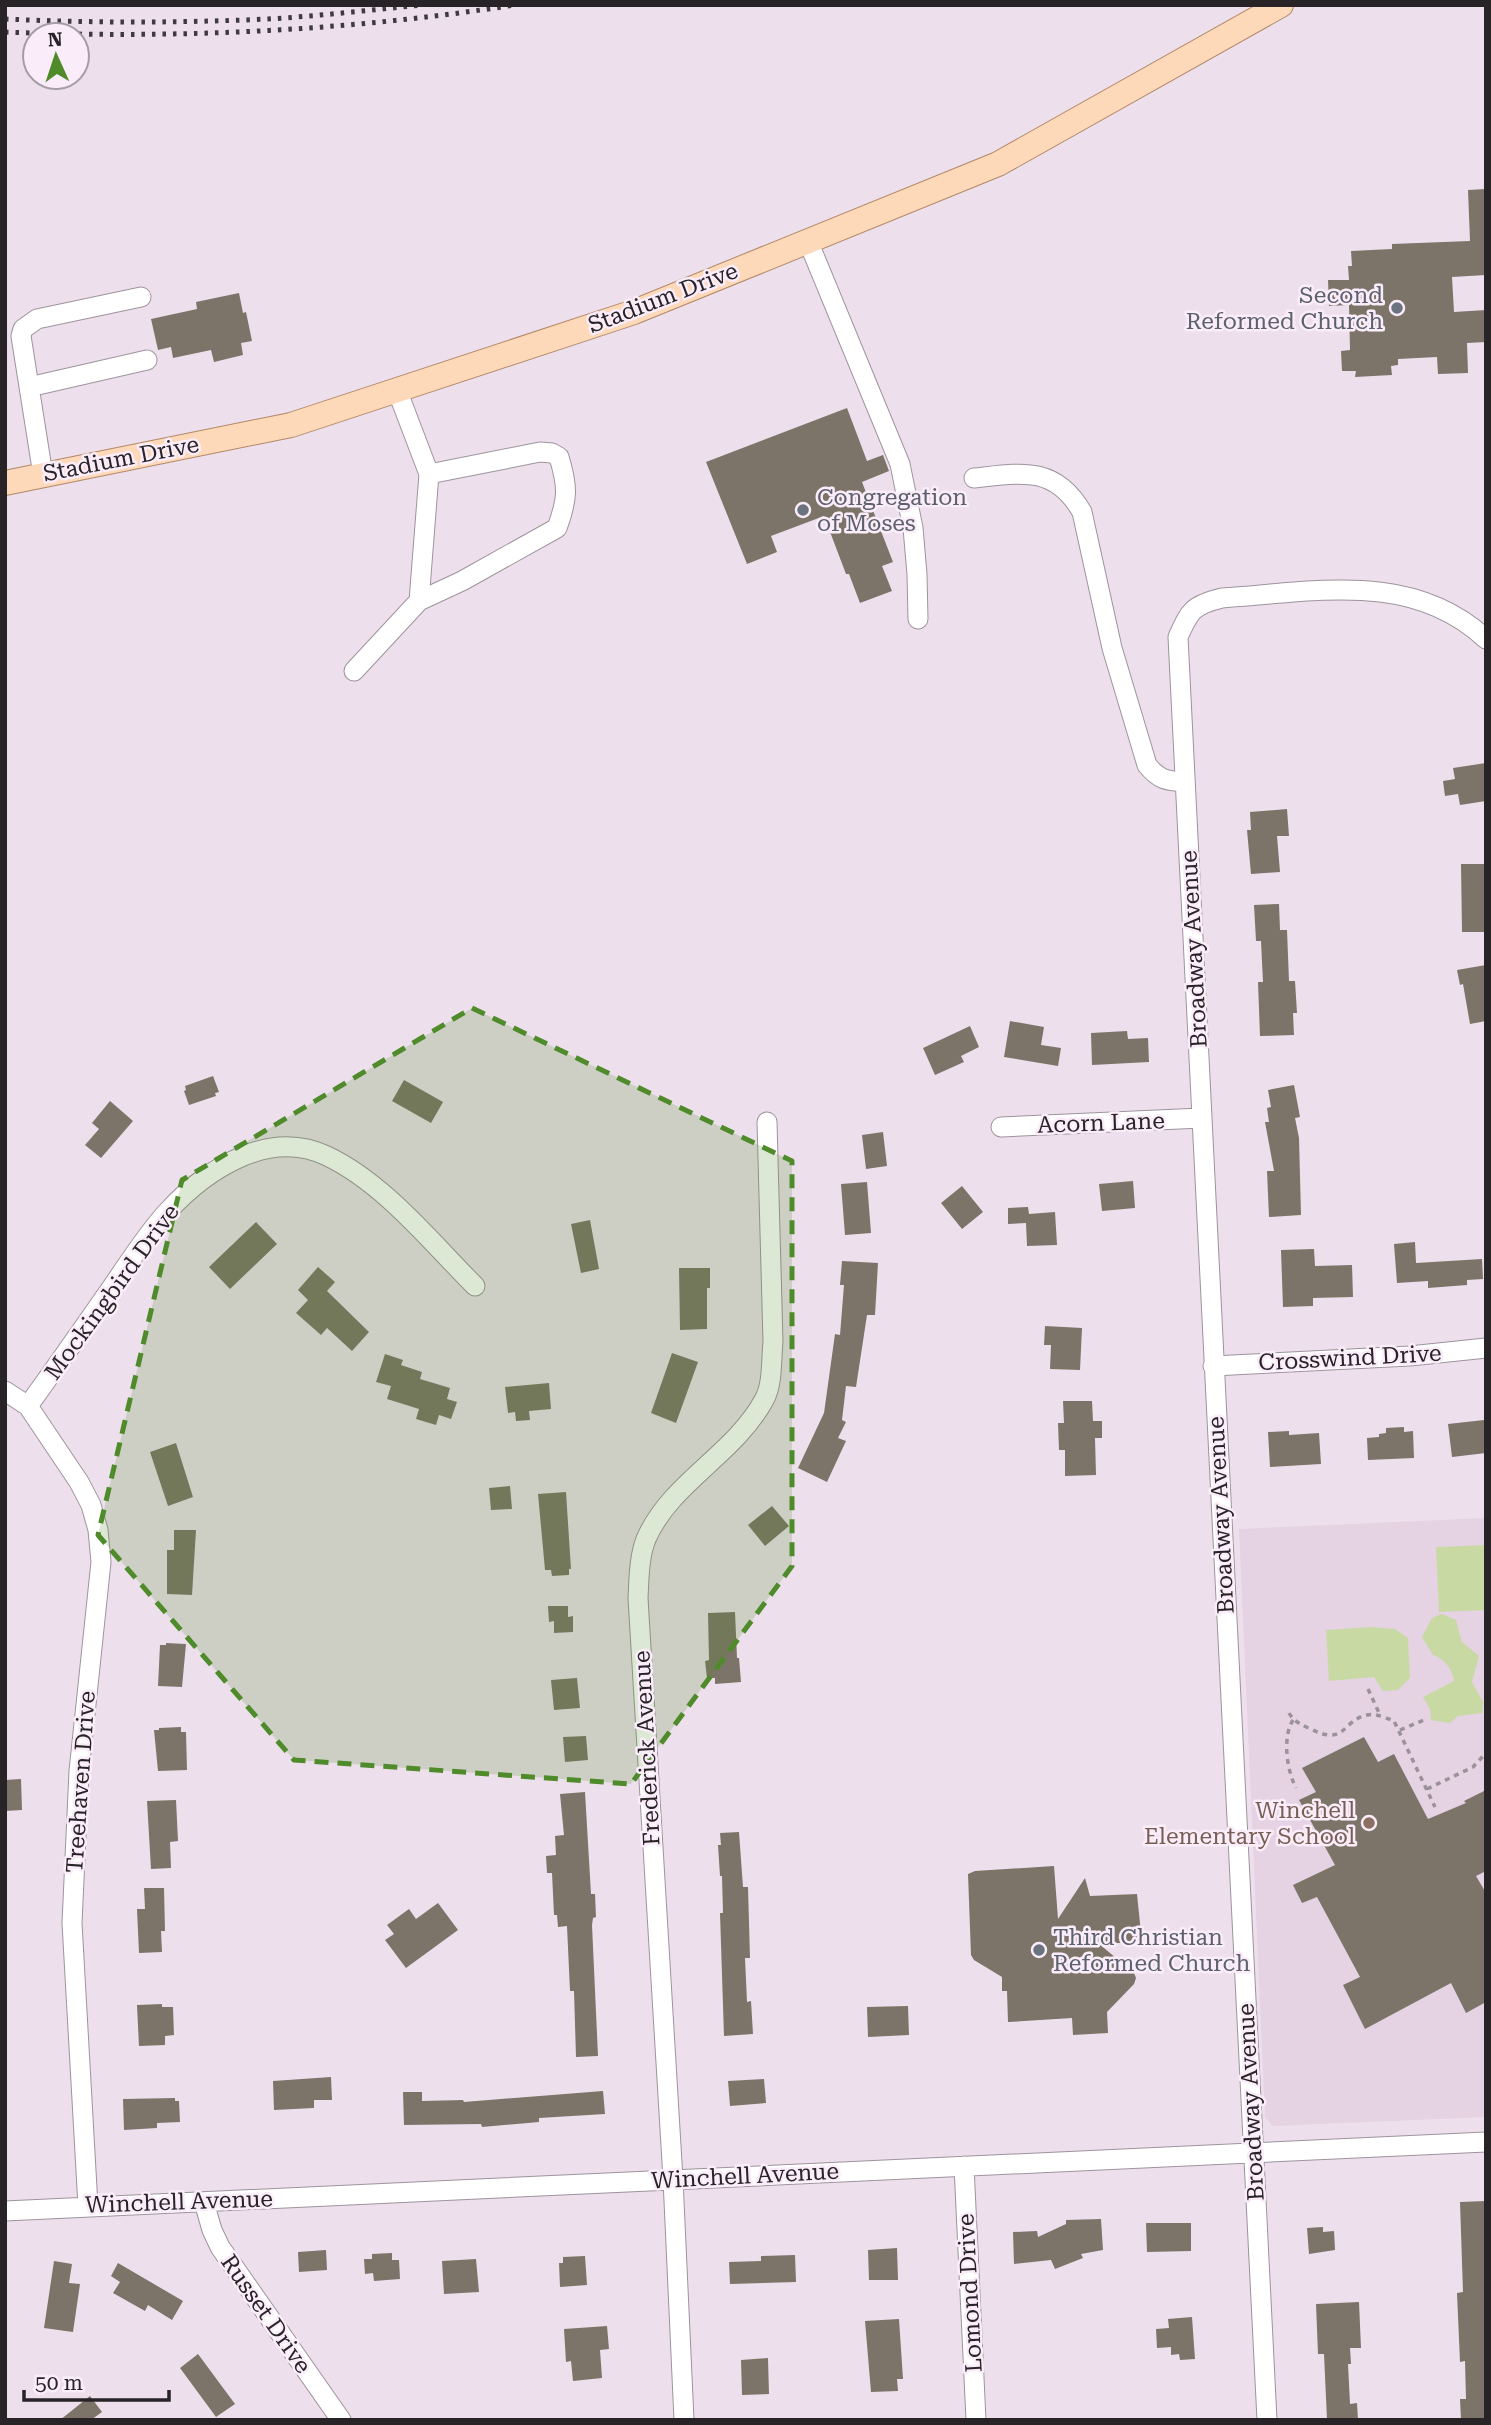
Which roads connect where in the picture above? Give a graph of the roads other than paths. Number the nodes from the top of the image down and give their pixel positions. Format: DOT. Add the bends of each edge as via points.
graph roads {
  1 [pos="1281,5"];
  2 [pos="808,241"];
  3 [pos="141,297"];
  4 [pos="147,360"];
  5 [pos="29,387"];
  6 [pos="397,390"];
  7 [pos="429,474"];
  8 [pos="43,475"];
  9 [pos="974,478"];
  10 [pos="5,483"];
  11 [pos="419,601"];
  12 [pos="918,620"];
  13 [pos="1486,639"];
  14 [pos="354,671"];
  15 [pos="1185,782"];
  16 [pos="1202,1118"];
  17 [pos="767,1122"];
  18 [pos="1001,1127"];
  19 [pos="475,1286"];
  20 [pos="1486,1348"];
  21 [pos="1213,1366"];
  22 [pos="5,1391"];
  23 [pos="28,1406"];
  24 [pos="1486,2142"];
  25 [pos="1254,2153"];
  26 [pos="964,2166"];
  27 [pos="673,2179"];
  28 [pos="204,2202"];
  29 [pos="88,2206"];
  30 [pos="5,2211"];
  31 [pos="341,2420"];
  32 [pos="684,2420"];
  33 [pos="976,2420"];
  34 [pos="1267,2420"];
  1 -- 2 [label="main road, Stadium Drive" via="998,163"];
  2 -- 6 [label="main road, Stadium Drive" via="635,312"];
  2 -- 12 [label="street" via="900,464 913,528"];
  3 -- 5 [label="street" via="29,323 21,336"];
  4 -- 5 [label="street"];
  5 -- 8 [label="street"];
  6 -- 7 [label="street"];
  6 -- 8 [label="main road, Stadium Drive" via="290,425"];
  7 -- 11 [label="street"];
  7 -- 11 [label="street" via="552,453 559,457 566,502 557,528"];
  8 -- 10 [label="main road, Stadium Drive"];
  9 -- 15 [label="street" via="1034,475 1065,488 1074,498 1082,512 1112,648 1147,765 1157,778"];
  11 -- 14 [label="street"];
  13 -- 15 [label="street, Broadway Avenue" via="1433,604 1402,594 1359,590 1222,598 1199,605 1189,612 1178,637"];
  15 -- 16 [label="street, Broadway Avenue"];
  16 -- 18 [label="street, Acorn Lane"];
  16 -- 21 [label="street, Broadway Avenue"];
  17 -- 27 [label="street, Frederick Avenue" via="773,1342 765,1399 740,1434 676,1495 655,1522 640,1568 638,1598"];
  19 -- 23 [label="street, Mockingbird Drive" via="390,1200 344,1165 313,1150 263,1148 234,1159 168,1211"];
  20 -- 21 [label="street, Crosswind Drive"];
  21 -- 25 [label="street, Broadway Avenue"];
  22 -- 23 [label="street, Treehaven Drive"];
  23 -- 29 [label="street, Treehaven Drive" via="91,1505 101,1562 79,1771 72,1923"];
  24 -- 25 [label="street, Winchell Avenue"];
  25 -- 26 [label="street, Winchell Avenue"];
  25 -- 34 [label="street, Broadway Avenue"];
  26 -- 27 [label="street, Winchell Avenue"];
  26 -- 33 [label="street, Lomond Drive"];
  27 -- 28 [label="street, Winchell Avenue"];
  27 -- 32 [label="street, Frederick Avenue"];
  28 -- 29 [label="street, Winchell Avenue"];
  28 -- 31 [label="street, Russet Drive" via="220,2247"];
  29 -- 30 [label="street, Winchell Avenue"];
}
